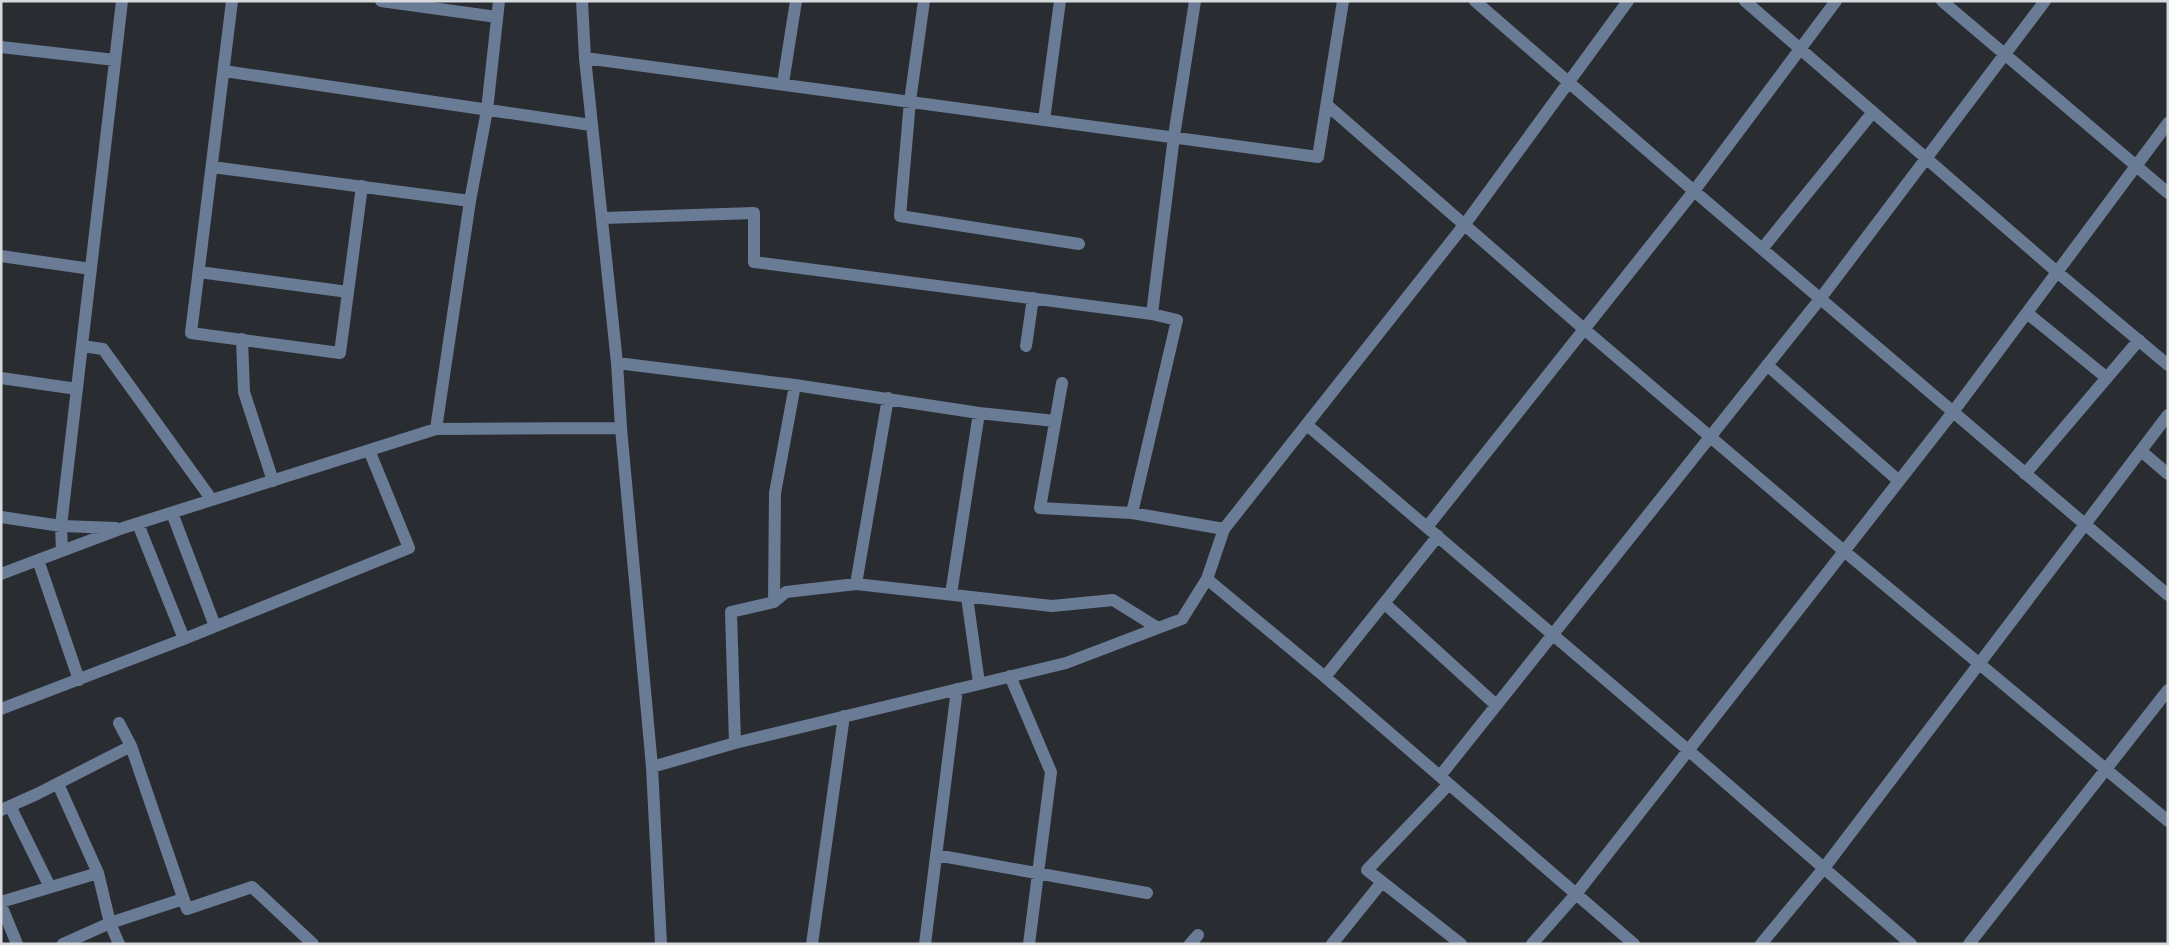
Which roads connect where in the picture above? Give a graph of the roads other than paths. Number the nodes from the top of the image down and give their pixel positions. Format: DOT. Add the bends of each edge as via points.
graph roads {
  1 [pos="122,1"];
  2 [pos="232,1"];
  3 [pos="381,1"];
  4 [pos="499,1"];
  5 [pos="582,1"];
  6 [pos="796,1"];
  7 [pos="924,1"];
  8 [pos="1060,1"];
  9 [pos="1195,1"];
  10 [pos="1343,1"];
  11 [pos="1475,1"];
  12 [pos="1628,1"];
  13 [pos="1745,1"];
  14 [pos="1836,1"];
  15 [pos="1942,1"];
  16 [pos="2045,1"];
  17 [pos="498,17"];
  18 [pos="1,47"];
  19 [pos="1800,48"];
  20 [pos="2005,54"];
  21 [pos="585,58"];
  22 [pos="115,60"];
  23 [pos="224,71"];
  24 [pos="783,83"];
  25 [pos="1569,83"];
  26 [pos="910,101"];
  27 [pos="1327,105"];
  28 [pos="487,110"];
  29 [pos="1873,112"];
  30 [pos="1044,120"];
  31 [pos="2168,123"];
  32 [pos="591,125"];
  33 [pos="1174,136"];
  34 [pos="1926,158"];
  35 [pos="2136,166"];
  36 [pos="212,167"];
  37 [pos="362,186"];
  38 [pos="1694,191"];
  39 [pos="2168,193"];
  40 [pos="470,201"];
  41 [pos="603,218"];
  42 [pos="1465,224"];
  43 [pos="1079,244"];
  44 [pos="1762,249"];
  45 [pos="1,256"];
  46 [pos="91,269"];
  47 [pos="199,272"];
  48 [pos="2057,272"];
  49 [pos="348,292"];
  50 [pos="1033,298"];
  51 [pos="1820,299"];
  52 [pos="2027,313"];
  53 [pos="1152,314"];
  54 [pos="1584,329"];
  55 [pos="242,339"];
  56 [pos="2139,340"];
  57 [pos="82,346"];
  58 [pos="1026,346"];
  59 [pos="617,363"];
  60 [pos="1767,365"];
  61 [pos="2168,365"];
  62 [pos="1,378"];
  63 [pos="2107,378"];
  64 [pos="1062,383"];
  65 [pos="795,385"];
  66 [pos="77,389"];
  67 [pos="888,398"];
  68 [pos="1953,412"];
  69 [pos="980,413"];
  70 [pos="2168,415"];
  71 [pos="1055,421"];
  72 [pos="1307,426"];
  73 [pos="621,428"];
  74 [pos="436,429"];
  75 [pos="1710,437"];
  76 [pos="369,450"];
  77 [pos="2140,451"];
  78 [pos="2025,474"];
  79 [pos="2168,474"];
  80 [pos="273,481"];
  81 [pos="1899,481"];
  82 [pos="212,500"];
  83 [pos="1132,512"];
  84 [pos="172,513"];
  85 [pos="1,517"];
  86 [pos="138,524"];
  87 [pos="2084,524"];
  88 [pos="62,526"];
  89 [pos="1427,527"];
  90 [pos="122,528"];
  91 [pos="1224,529"];
  92 [pos="1438,536"];
  93 [pos="62,551"];
  94 [pos="1844,551"];
  95 [pos="38,560"];
  96 [pos="1,574"];
  97 [pos="1207,579"];
  98 [pos="856,584"];
  99 [pos="951,594"];
  100 [pos="2168,595"];
  101 [pos="967,597"];
  102 [pos="774,602"];
  103 [pos="1384,603"];
  104 [pos="215,626"];
  105 [pos="1158,628"];
  106 [pos="1552,634"];
  107 [pos="184,639"];
  108 [pos="1979,664"];
  109 [pos="1010,676"];
  110 [pos="1325,677"];
  111 [pos="79,680"];
  112 [pos="978,683"];
  113 [pos="957,689"];
  114 [pos="2168,690"];
  115 [pos="1496,706"];
  116 [pos="2,707"];
  117 [pos="844,716"];
  118 [pos="119,723"];
  119 [pos="735,742"];
  120 [pos="131,746"];
  121 [pos="1688,750"];
  122 [pos="652,766"];
  123 [pos="2106,769"];
  124 [pos="1444,780"];
  125 [pos="58,784"];
  126 [pos="5,808"];
  127 [pos="2168,821"];
  128 [pos="936,855"];
  129 [pos="1824,868"];
  130 [pos="98,873"];
  131 [pos="1038,873"];
  132 [pos="1382,882"];
  133 [pos="50,888"];
  134 [pos="1147,893"];
  135 [pos="1576,894"];
  136 [pos="183,900"];
  137 [pos="1,904"];
  138 [pos="110,923"];
  139 [pos="18,944"];
  140 [pos="63,944"];
  141 [pos="119,944"];
  142 [pos="313,944"];
  143 [pos="661,944"];
  144 [pos="813,944"];
  145 [pos="925,944"];
  146 [pos="1029,944"];
  147 [pos="1332,944"];
  148 [pos="1461,944"];
  149 [pos="1532,944"];
  150 [pos="1634,944"];
  151 [pos="1760,944"];
  152 [pos="1911,944"];
  153 [pos="1969,944"];
  1 -- 22 [label="street"];
  2 -- 23 [label="street"];
  3 -- 17 [label="street"];
  4 -- 17 [label="street"];
  5 -- 21 [label="street"];
  6 -- 24 [label="street"];
  7 -- 26 [label="street"];
  8 -- 30 [label="street"];
  9 -- 33 [label="street"];
  10 -- 27 [label="street"];
  11 -- 25 [label="street"];
  12 -- 25 [label="street"];
  13 -- 19 [label="street"];
  14 -- 19 [label="street"];
  15 -- 20 [label="street"];
  16 -- 20 [label="street"];
  17 -- 28 [label="street"];
  18 -- 22 [label="street"];
  19 -- 29 [label="street"];
  19 -- 38 [label="street"];
  20 -- 34 [label="street"];
  20 -- 35 [label="street"];
  21 -- 24 [label="street"];
  21 -- 32 [label="street"];
  22 -- 46 [label="street"];
  23 -- 28 [label="street"];
  23 -- 36 [label="street"];
  24 -- 26 [label="street"];
  25 -- 38 [label="street"];
  25 -- 42 [label="street"];
  26 -- 30 [label="street"];
  26 -- 43 [label="street" via="900,216"];
  27 -- 33 [label="street" via="1318,157"];
  27 -- 42 [label="street"];
  28 -- 32 [label="street"];
  28 -- 40 [label="street"];
  29 -- 34 [label="street"];
  29 -- 44 [label="street"];
  30 -- 33 [label="street"];
  31 -- 35 [label="street"];
  32 -- 41 [label="street"];
  33 -- 53 [label="street"];
  34 -- 48 [label="street"];
  34 -- 51 [label="street"];
  35 -- 39 [label="street"];
  35 -- 48 [label="street"];
  36 -- 37 [label="street"];
  36 -- 47 [label="street"];
  37 -- 40 [label="street"];
  37 -- 49 [label="street"];
  38 -- 44 [label="street"];
  38 -- 54 [label="street"];
  40 -- 74 [label="street"];
  41 -- 50 [label="street" via="754,212 754,262"];
  41 -- 59 [label="street"];
  42 -- 54 [label="street"];
  42 -- 72 [label="street"];
  44 -- 51 [label="street"];
  45 -- 46 [label="street"];
  46 -- 57 [label="street"];
  47 -- 49 [label="street"];
  47 -- 55 [label="street" via="191,332"];
  48 -- 52 [label="street"];
  48 -- 56 [label="street"];
  49 -- 55 [label="street" via="340,353"];
  50 -- 53 [label="street"];
  50 -- 58 [label="street"];
  51 -- 60 [label="street"];
  51 -- 68 [label="street"];
  52 -- 63 [label="street"];
  52 -- 68 [label="street"];
  53 -- 83 [label="street" via="1177,320"];
  54 -- 75 [label="street"];
  54 -- 89 [label="street"];
  55 -- 80 [label="street" via="244,392"];
  56 -- 61 [label="street"];
  56 -- 63 [label="street"];
  57 -- 66 [label="street"];
  57 -- 82 [label="street" via="103,349"];
  59 -- 65 [label="street"];
  59 -- 73 [label="street"];
  60 -- 75 [label="street"];
  60 -- 81 [label="street"];
  62 -- 66 [label="street"];
  63 -- 78 [label="street"];
  64 -- 71 [label="street"];
  65 -- 67 [label="street"];
  65 -- 102 [label="street" via="775,493"];
  66 -- 88 [label="street"];
  67 -- 69 [label="street"];
  67 -- 98 [label="street"];
  68 -- 78 [label="street"];
  68 -- 81 [label="street"];
  69 -- 71 [label="street"];
  69 -- 99 [label="street"];
  70 -- 77 [label="street"];
  71 -- 83 [label="street" via="1040,508"];
  72 -- 89 [label="street"];
  72 -- 91 [label="street"];
  73 -- 74 [label="street"];
  73 -- 122 [label="street"];
  74 -- 76 [label="street"];
  75 -- 94 [label="street"];
  75 -- 106 [label="street"];
  76 -- 80 [label="street"];
  76 -- 104 [label="street" via="410,548"];
  77 -- 79 [label="street"];
  77 -- 87 [label="street"];
  78 -- 87 [label="street"];
  80 -- 82 [label="street"];
  81 -- 94 [label="street"];
  82 -- 84 [label="street"];
  83 -- 91 [label="street"];
  84 -- 86 [label="street"];
  84 -- 104 [label="street"];
  85 -- 88 [label="street"];
  86 -- 90 [label="street"];
  86 -- 107 [label="street"];
  87 -- 100 [label="street"];
  87 -- 108 [label="street"];
  88 -- 90 [label="street"];
  88 -- 93 [label="street"];
  89 -- 92 [label="street"];
  90 -- 93 [label="street"];
  91 -- 97 [label="street"];
  92 -- 103 [label="street"];
  92 -- 106 [label="street"];
  93 -- 95 [label="street"];
  94 -- 108 [label="street"];
  94 -- 121 [label="street"];
  95 -- 96 [label="street"];
  95 -- 111 [label="street"];
  97 -- 105 [label="street" via="1182,619"];
  97 -- 110 [label="street"];
  98 -- 99 [label="street"];
  98 -- 102 [label="street" via="786,592"];
  99 -- 101 [label="street"];
  101 -- 105 [label="street" via="1052,606 1114,600"];
  101 -- 112 [label="street"];
  102 -- 119 [label="street" via="731,612"];
  103 -- 110 [label="street"];
  103 -- 115 [label="street"];
  104 -- 107 [label="street"];
  105 -- 109 [label="street" via="1066,662"];
  106 -- 115 [label="street"];
  106 -- 121 [label="street"];
  107 -- 111 [label="street"];
  108 -- 123 [label="street"];
  108 -- 129 [label="street"];
  109 -- 112 [label="street"];
  109 -- 131 [label="street" via="1051,772"];
  110 -- 124 [label="street"];
  111 -- 116 [label="street"];
  112 -- 113 [label="street"];
  113 -- 117 [label="street"];
  113 -- 128 [label="street"];
  114 -- 123 [label="street"];
  115 -- 124 [label="street"];
  117 -- 119 [label="street"];
  117 -- 144 [label="street"];
  118 -- 120 [label="street"];
  119 -- 122 [label="street"];
  120 -- 125 [label="street"];
  120 -- 136 [label="street"];
  121 -- 129 [label="street"];
  121 -- 135 [label="street"];
  122 -- 143 [label="street"];
  123 -- 127 [label="street"];
  123 -- 153 [label="street"];
  124 -- 132 [label="street" via="1367,870"];
  124 -- 135 [label="street"];
  125 -- 126 [label="street"];
  125 -- 130 [label="street"];
  126 -- 133 [label="street"];
  128 -- 131 [label="street"];
  128 -- 145 [label="street"];
  129 -- 151 [label="street"];
  129 -- 152 [label="street"];
  130 -- 133 [label="street"];
  130 -- 138 [label="street"];
  131 -- 134 [label="street"];
  131 -- 146 [label="street"];
  132 -- 147 [label="street"];
  132 -- 148 [label="street"];
  133 -- 137 [label="street"];
  135 -- 149 [label="street"];
  135 -- 150 [label="street"];
  136 -- 138 [label="street"];
  136 -- 142 [label="street" via="187,909 252,887"];
  137 -- 139 [label="street"];
  138 -- 140 [label="street"];
  138 -- 141 [label="street"];
}
